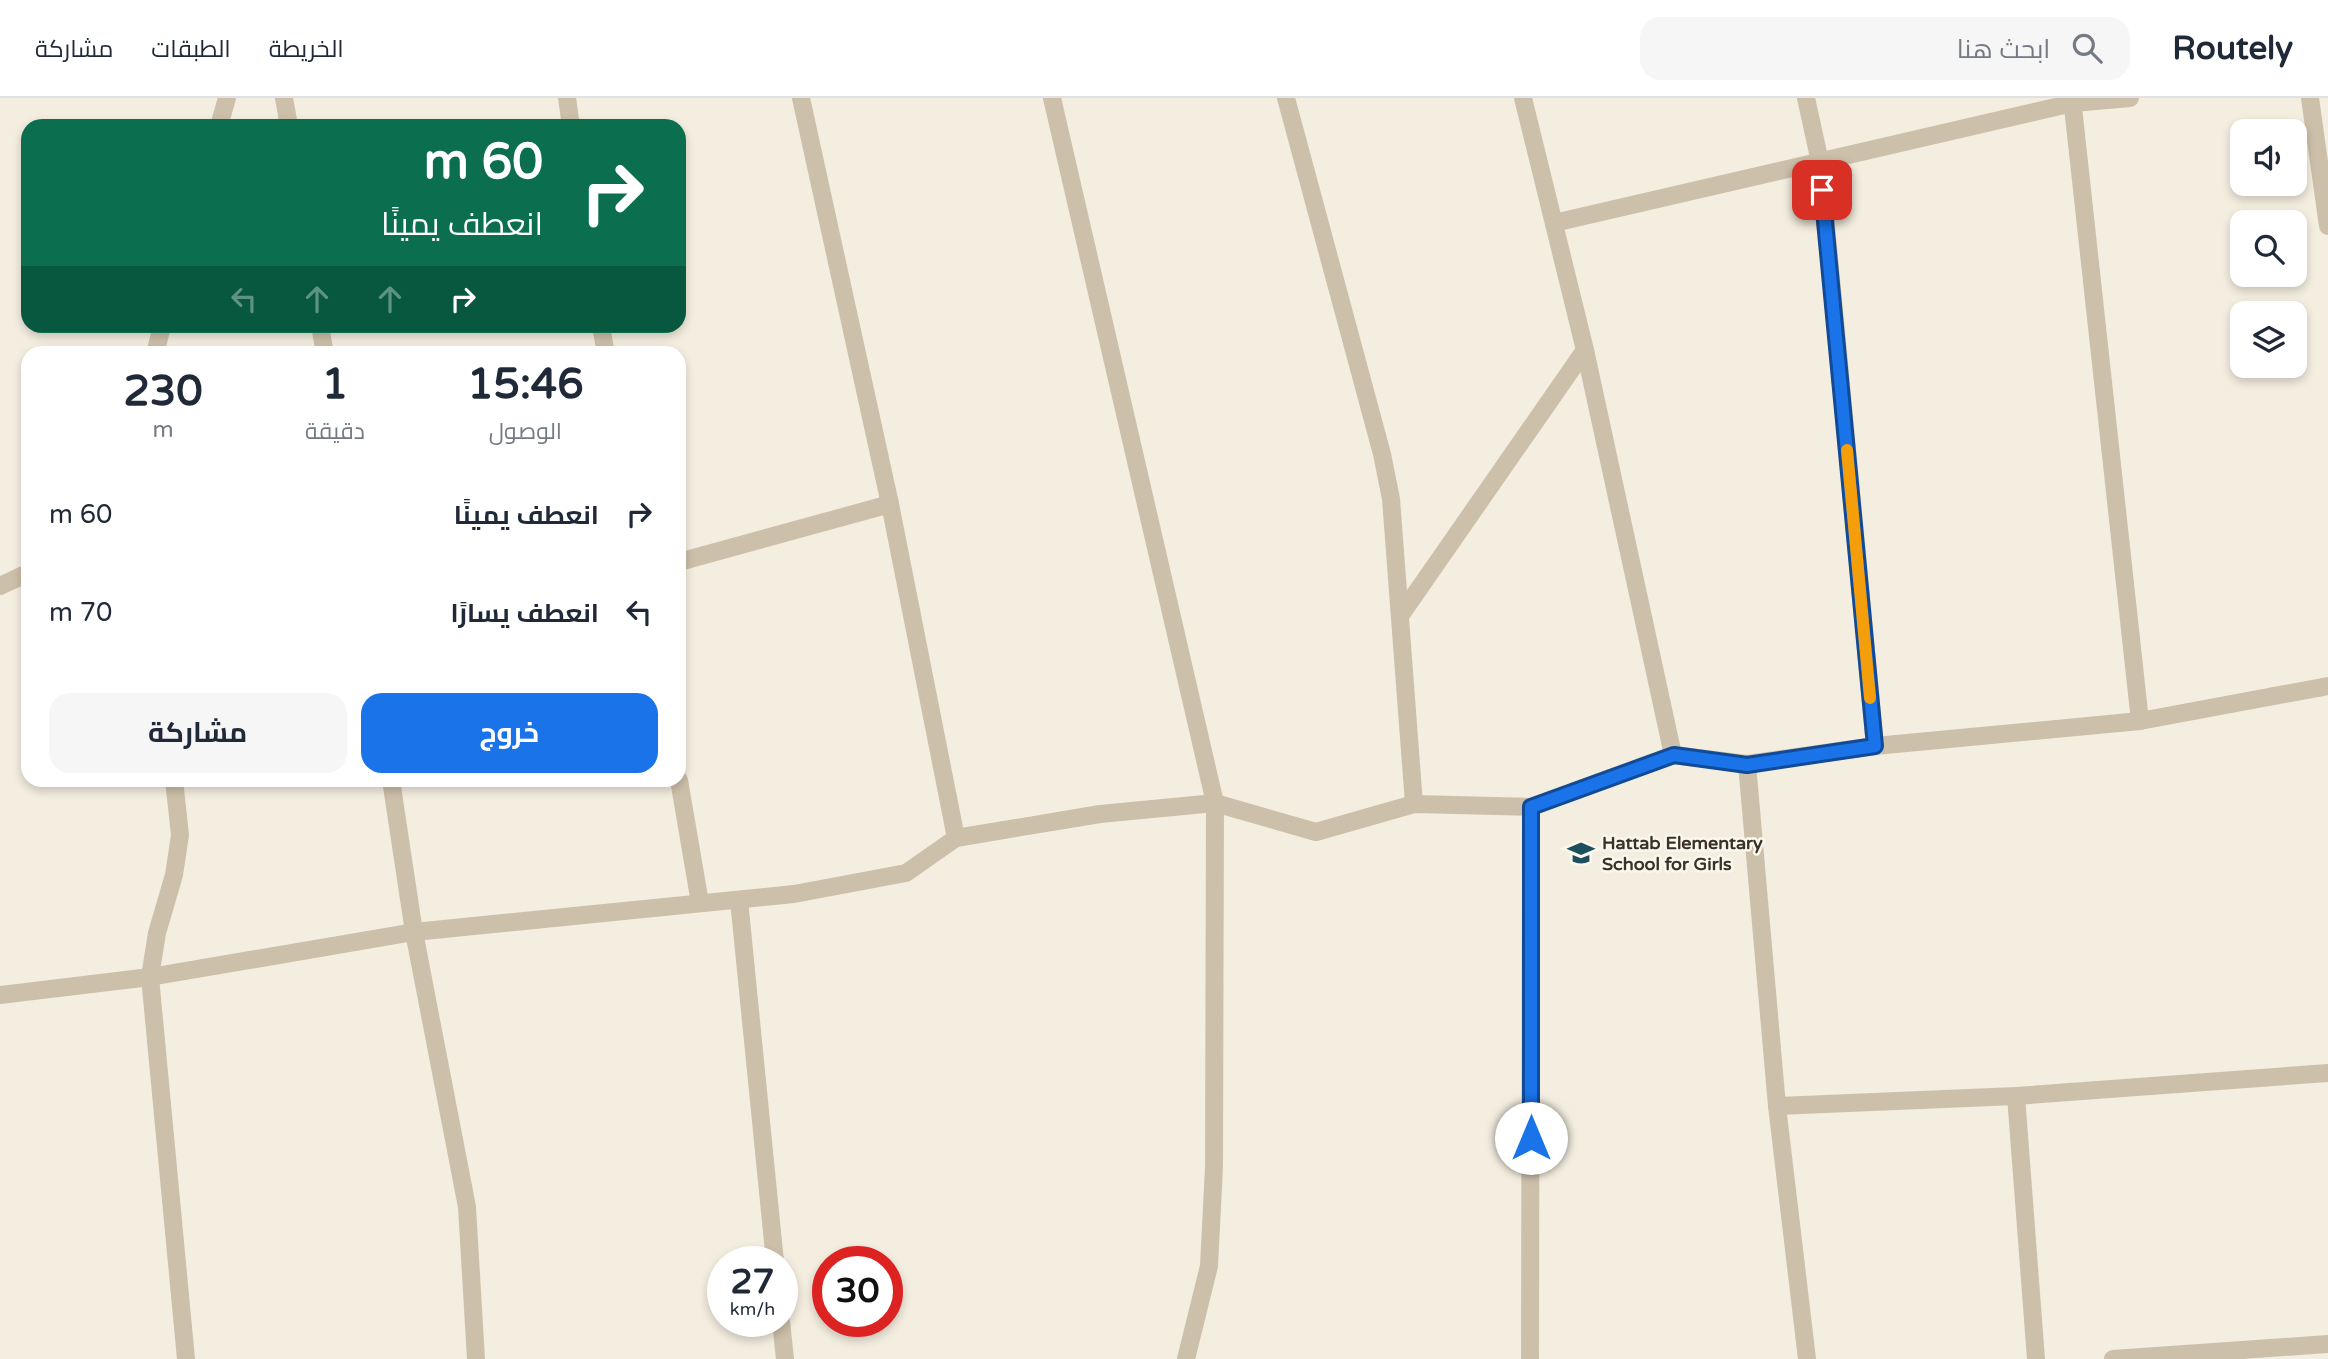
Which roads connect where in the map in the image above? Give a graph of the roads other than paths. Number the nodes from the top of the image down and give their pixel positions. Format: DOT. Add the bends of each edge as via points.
graph roads {
  1 [pos="227,98"];
  2 [pos="284,98"];
  3 [pos="567,98"];
  4 [pos="802,98"];
  5 [pos="1052,98"];
  6 [pos="1286,98"];
  7 [pos="1523,98"];
  8 [pos="1806,98"];
  9 [pos="2130,98"];
  10 [pos="2310,98"];
  11 [pos="2072,100"];
  12 [pos="221,119"];
  13 [pos="288,119"];
  14 [pos="570,119"];
  15 [pos="1820,162"];
  16 [pos="1554,223"];
  17 [pos="2328,226"];
  18 [pos="1585,350"];
  19 [pos="890,504"];
  20 [pos="686,560"];
  21 [pos="21,576"];
  22 [pos="0,586"];
  23 [pos="1400,616"];
  24 [pos="2328,686"];
  25 [pos="2140,720"];
  26 [pos="1875,746"];
  27 [pos="1674,755"];
  28 [pos="1747,765"];
  29 [pos="175,787"];
  30 [pos="392,787"];
  31 [pos="679,787"];
  32 [pos="1215,803"];
  33 [pos="1413,804"];
  34 [pos="1531,807"];
  35 [pos="956,838"];
  36 [pos="739,900"];
  37 [pos="700,903"];
  38 [pos="414,932"];
  39 [pos="150,977"];
  40 [pos="0,995"];
  41 [pos="2328,1073"];
  42 [pos="2016,1096"];
  43 [pos="1777,1106"];
  44 [pos="773,1246"];
  45 [pos="783,1337"];
  46 [pos="2328,1344"];
  47 [pos="2161,1357"];
  48 [pos="186,1359"];
  49 [pos="476,1359"];
  50 [pos="785,1359"];
  51 [pos="1186,1359"];
  52 [pos="1530,1359"];
  53 [pos="1807,1359"];
  54 [pos="2036,1359"];
  55 [pos="2113,1359"];
  1 -- 12 [label="street"];
  2 -- 13 [label="street"];
  3 -- 14 [label="street"];
  4 -- 19 [label="street"];
  5 -- 32 [label="street"];
  6 -- 23 [label="street" via="1382,454 1391,499"];
  7 -- 16 [label="street"];
  8 -- 15 [label="street"];
  9 -- 11 [label="street"];
  10 -- 17 [label="street"];
  11 -- 15 [label="street"];
  11 -- 25 [label="street"];
  15 -- 16 [label="street"];
  15 -- 26 [label="street"];
  16 -- 18 [label="street"];
  18 -- 23 [label="street"];
  18 -- 27 [label="street"];
  19 -- 20 [label="street"];
  19 -- 35 [label="street"];
  21 -- 22 [label="street"];
  23 -- 33 [label="street"];
  24 -- 25 [label="street"];
  25 -- 26 [label="street"];
  26 -- 28 [label="street"];
  27 -- 28 [label="street"];
  27 -- 34 [label="street"];
  28 -- 43 [label="street"];
  29 -- 39 [label="street" via="180,835"];
  30 -- 38 [label="street"];
  31 -- 37 [label="street"];
  32 -- 33 [label="street" via="1316,832"];
  32 -- 35 [label="street" via="1100,814"];
  32 -- 51 [label="street" via="1214,1167 1209,1266"];
  33 -- 34 [label="street"];
  34 -- 52 [label="street"];
  35 -- 36 [label="street" via="906,873"];
  36 -- 37 [label="street"];
  36 -- 44 [label="street"];
  37 -- 38 [label="street"];
  38 -- 39 [label="street"];
  38 -- 49 [label="street" via="467,1207"];
  39 -- 40 [label="street"];
  39 -- 48 [label="street"];
  41 -- 42 [label="street"];
  42 -- 43 [label="street"];
  42 -- 54 [label="street"];
  43 -- 53 [label="street"];
  45 -- 50 [label="street"];
  46 -- 47 [label="street"];
  47 -- 55 [label="street"];
}
